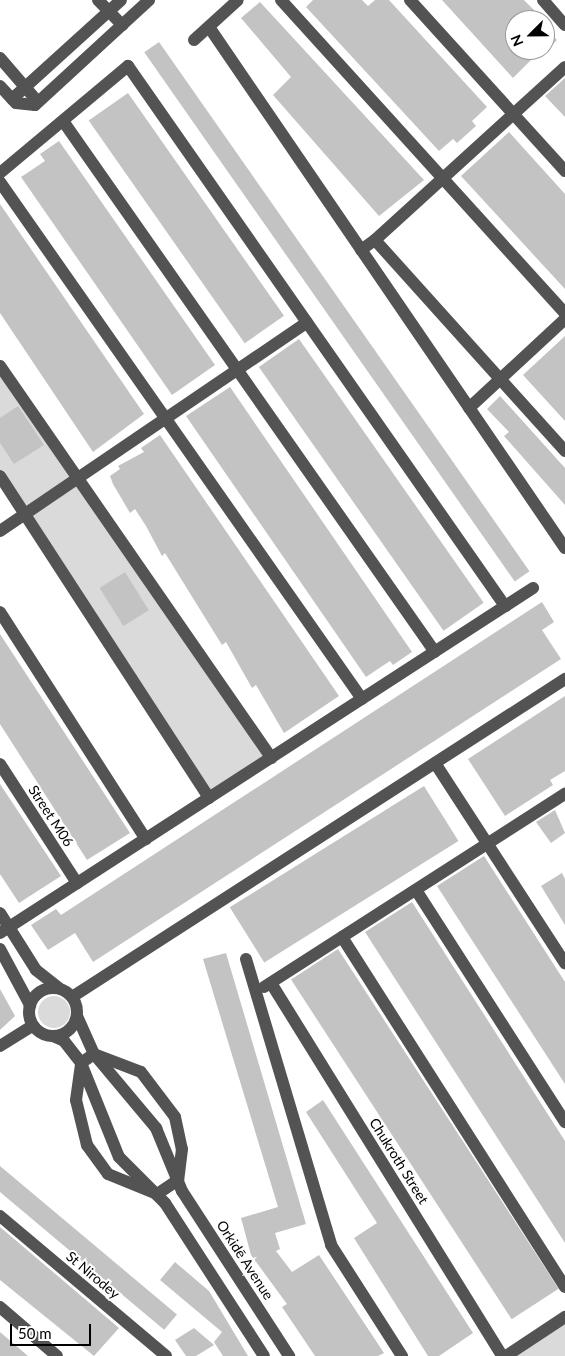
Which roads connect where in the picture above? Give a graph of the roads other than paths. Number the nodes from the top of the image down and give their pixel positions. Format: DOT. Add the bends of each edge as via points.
graph roads {
  1 [pos="98,0"];
  2 [pos="121,0"];
  3 [pos="149,0"];
  4 [pos="238,0"];
  5 [pos="281,0"];
  6 [pos="410,0"];
  7 [pos="542,0"];
  8 [pos="108,12"];
  9 [pos="122,25"];
  10 [pos="565,25"];
  11 [pos="209,27"];
  12 [pos="194,40"];
  13 [pos="0,58"];
  14 [pos="565,67"];
  15 [pos="0,86"];
  16 [pos="25,87"];
  17 [pos="12,99"];
  18 [pos="38,102"];
  19 [pos="513,114"];
  20 [pos="62,121"];
  21 [pos="565,172"];
  22 [pos="0,173"];
  23 [pos="442,178"];
  24 [pos="0,182"];
  25 [pos="375,240"];
  26 [pos="361,250"];
  27 [pos="565,313"];
  28 [pos="565,319"];
  29 [pos="306,322"];
  30 [pos="0,366"];
  31 [pos="237,370"];
  32 [pos="501,379"];
  33 [pos="469,408"];
  34 [pos="166,418"];
  35 [pos="565,451"];
  36 [pos="0,476"];
  37 [pos="78,478"];
  38 [pos="25,514"];
  39 [pos="0,531"];
  40 [pos="565,548"];
  41 [pos="533,588"];
  42 [pos="506,606"];
  43 [pos="0,612"];
  44 [pos="435,652"];
  45 [pos="565,678"];
  46 [pos="362,699"];
  47 [pos="271,758"];
  48 [pos="435,763"];
  49 [pos="0,764"];
  50 [pos="565,794"];
  51 [pos="209,798"];
  52 [pos="146,839"];
  53 [pos="487,844"];
  54 [pos="77,883"];
  55 [pos="416,890"];
  56 [pos="0,913"];
  57 [pos="5,930"];
  58 [pos="342,937"];
  59 [pos="0,949"];
  60 [pos="246,959"];
  61 [pos="565,963"];
  62 [pos="271,982"];
  63 [pos="61,989"];
  64 [pos="256,992"];
  65 [pos="72,997"];
  66 [pos="30,1005"];
  67 [pos="77,1016"];
  68 [pos="33,1025"];
  69 [pos="52,1036"];
  70 [pos="0,1046"];
  71 [pos="94,1054"];
  72 [pos="81,1062"];
  73 [pos="565,1122"];
  74 [pos="178,1180"];
  75 [pos="157,1194"];
  76 [pos="0,1216"];
  77 [pos="565,1287"];
  78 [pos="0,1307"];
  79 [pos="565,1318"];
  80 [pos="274,1333"];
  81 [pos="261,1351"];
  82 [pos="57,1356"];
  83 [pos="166,1356"];
  84 [pos="289,1356"];
  85 [pos="402,1356"];
  86 [pos="504,1356"];
  1 -- 8 [label="street"];
  2 -- 8 [label="street"];
  3 -- 9 [label="street"];
  4 -- 11 [label="street"];
  5 -- 23 [label="street"];
  6 -- 19 [label="street"];
  7 -- 10 [label="street"];
  8 -- 9 [label="street"];
  8 -- 16 [label="street"];
  9 -- 18 [label="street"];
  11 -- 12 [label="street"];
  11 -- 26 [label="street"];
  13 -- 16 [label="street"];
  14 -- 19 [label="street"];
  15 -- 17 [label="street"];
  16 -- 17 [label="street"];
  16 -- 18 [label="street"];
  17 -- 18 [label="street" via="24,107"];
  19 -- 21 [label="street"];
  19 -- 23 [label="street"];
  20 -- 22 [label="street"];
  20 -- 29 [label="street" via="128,66"];
  20 -- 31 [label="street"];
  23 -- 25 [label="street"];
  23 -- 27 [label="street"];
  24 -- 34 [label="street"];
  25 -- 26 [label="street"];
  25 -- 32 [label="street"];
  26 -- 33 [label="street"];
  28 -- 32 [label="street"];
  29 -- 31 [label="street"];
  29 -- 42 [label="street"];
  30 -- 37 [label="street"];
  31 -- 34 [label="street"];
  31 -- 44 [label="street"];
  32 -- 33 [label="street"];
  32 -- 35 [label="street"];
  33 -- 40 [label="street"];
  34 -- 37 [label="street"];
  34 -- 46 [label="street"];
  36 -- 38 [label="street"];
  37 -- 38 [label="street"];
  37 -- 47 [label="street"];
  38 -- 39 [label="street"];
  38 -- 51 [label="street"];
  41 -- 42 [label="street"];
  42 -- 44 [label="street"];
  43 -- 52 [label="street"];
  44 -- 46 [label="street"];
  45 -- 48 [label="street"];
  46 -- 47 [label="street"];
  47 -- 51 [label="street"];
  48 -- 53 [label="street"];
  48 -- 65 [label="street"];
  49 -- 54 [label="street, Street M06"];
  50 -- 53 [label="street"];
  51 -- 52 [label="street"];
  52 -- 54 [label="street"];
  53 -- 55 [label="street"];
  53 -- 61 [label="street"];
  54 -- 57 [label="street"];
  55 -- 58 [label="street"];
  55 -- 73 [label="street"];
  56 -- 57 [label="street"];
  57 -- 63 [label="street" via="36,970"];
  58 -- 62 [label="street"];
  58 -- 77 [label="street"];
  59 -- 66 [label="street"];
  60 -- 64 [label="street"];
  62 -- 64 [label="street"];
  62 -- 86 [label="street, Chukroth Street"];
  63 -- 65 [label="street"];
  63 -- 66 [label="street" via="42,991"];
  64 -- 85 [label="street" via="331,1245"];
  65 -- 67 [label="street"];
  66 -- 68 [label="street"];
  67 -- 69 [label="street" via="66,1033"];
  67 -- 71 [label="street, Orkidē Avenue"];
  68 -- 69 [label="street"];
  68 -- 70 [label="street"];
  69 -- 72 [label="street" via="64,1041"];
  71 -- 72 [label="street"];
  71 -- 74 [label="street, Orkidē Avenue" via="156,1128"];
  71 -- 74 [label="street" via="141,1072 159,1091 181,1132"];
  72 -- 75 [label="street" via="110,1142"];
  72 -- 75 [label="street" via="76,1100 80,1127 95,1160 114,1178"];
  74 -- 75 [label="street"];
  74 -- 80 [label="street, Orkidē Avenue"];
  75 -- 81 [label="street"];
  76 -- 83 [label="street, St Nirodey"];
  78 -- 82 [label="street"];
  79 -- 86 [label="street"];
  80 -- 81 [label="street"];
  80 -- 84 [label="street, Orkidē Avenue"];
}
